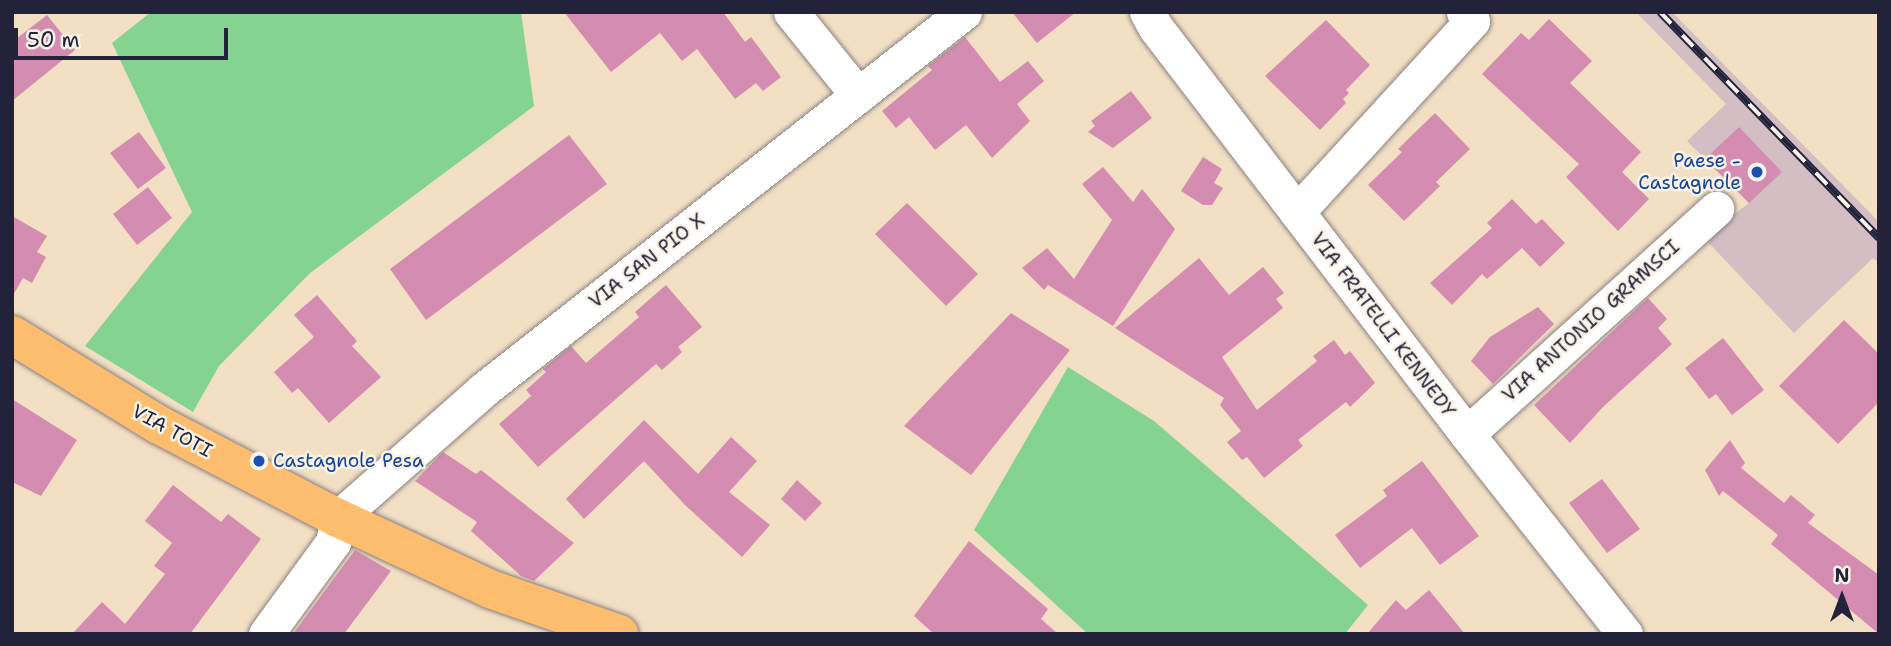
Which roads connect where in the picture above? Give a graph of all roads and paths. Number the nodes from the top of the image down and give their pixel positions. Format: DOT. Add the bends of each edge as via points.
graph roads {
  1 [pos="791,12"];
  2 [pos="964,12"];
  3 [pos="1147,12"];
  4 [pos="1464,12"];
  5 [pos="858,95"];
  6 [pos="1716,209"];
  7 [pos="1297,212"];
  8 [pos="12,335"];
  9 [pos="1467,434"];
  10 [pos="338,518"];
  11 [pos="266,634"];
  12 [pos="619,634"];
  13 [pos="1625,634"];
  1 -- 5 [label="street"];
  2 -- 5 [label="street, VIA SAN PIO X"];
  3 -- 7 [label="street, VIA FRATELLI KENNEDY"];
  4 -- 7 [label="street" via="1472,21"];
  5 -- 10 [label="street, VIA SAN PIO X" via="483,390"];
  6 -- 9 [label="street, VIA ANTONIO GRAMSCI"];
  7 -- 9 [label="street, VIA FRATELLI KENNEDY"];
  8 -- 10 [label="main road, VIA TOTI" via="159,425"];
  9 -- 13 [label="street, VIA FRATELLI KENNEDY"];
  10 -- 11 [label="street" via="333,541"];
  10 -- 12 [label="main road, VIA TOTI" via="489,589"];
}
